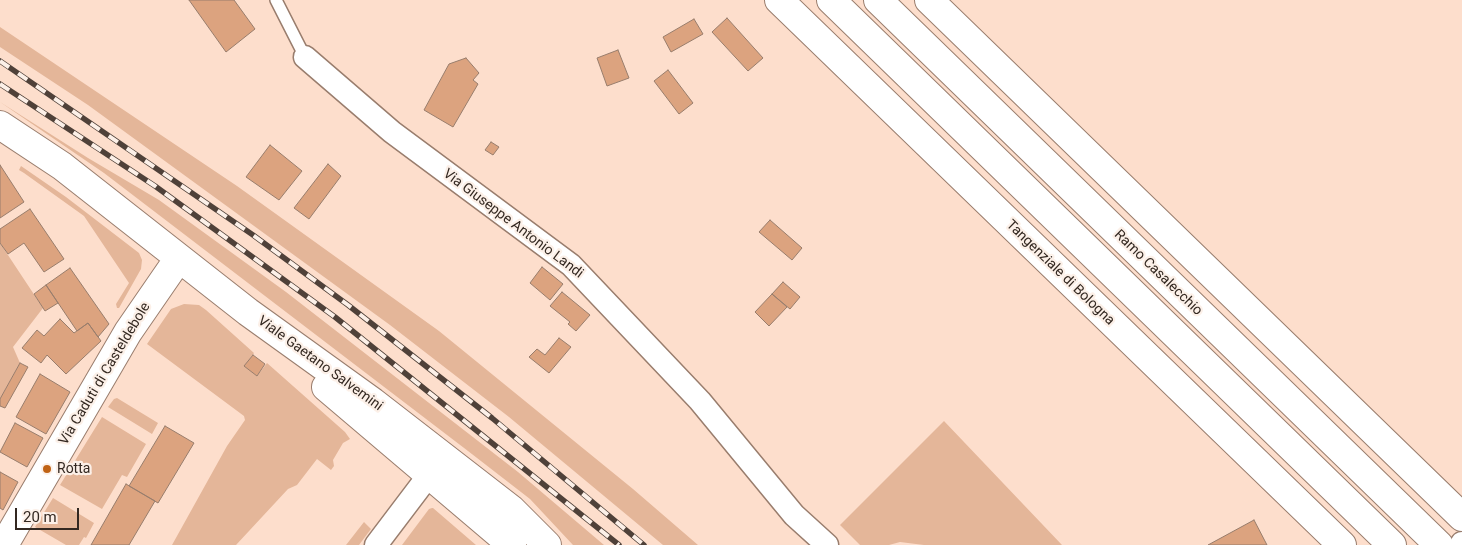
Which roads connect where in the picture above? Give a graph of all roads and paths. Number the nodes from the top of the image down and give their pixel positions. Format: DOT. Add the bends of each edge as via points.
graph roads {
  1 [pos="276,0"];
  2 [pos="779,0"];
  3 [pos="831,0"];
  4 [pos="878,0"];
  5 [pos="929,0"];
  6 [pos="305,57"];
  7 [pos="0,126"];
  8 [pos="179,258"];
  9 [pos="248,312"];
  10 [pos="429,475"];
  11 [pos="1462,517"];
  12 [pos="4,545"];
  13 [pos="376,545"];
  14 [pos="512,545"];
  15 [pos="547,545"];
  16 [pos="827,545"];
  17 [pos="1342,545"];
  18 [pos="1392,545"];
  19 [pos="1439,545"];
  1 -- 6 [label="lane, Via Giuseppe Antonio Landi"];
  2 -- 17 [label="main road, Tangenziale di Bologna"];
  3 -- 18 [label="main road"];
  4 -- 19 [label="main road, Ramo Casalecchio"];
  5 -- 11 [label="main road"];
  6 -- 16 [label="street, Via Giuseppe Antonio Landi" via="392,132 571,265 700,401 794,515"];
  7 -- 8 [label="main road" via="62,166"];
  8 -- 9 [label="main road"];
  8 -- 12 [label="main road, Via Caduti di Casteldebole" via="128,332"];
  9 -- 10 [label="main road, Viale Gaetano Salvemini" via="342,402"];
  9 -- 15 [label="main road, Viale Gaetano Salvemini" via="373,402 476,482 528,524"];
  10 -- 13 [label="street"];
  10 -- 14 [label="main road, Viale Gaetano Salvemini"];
}
